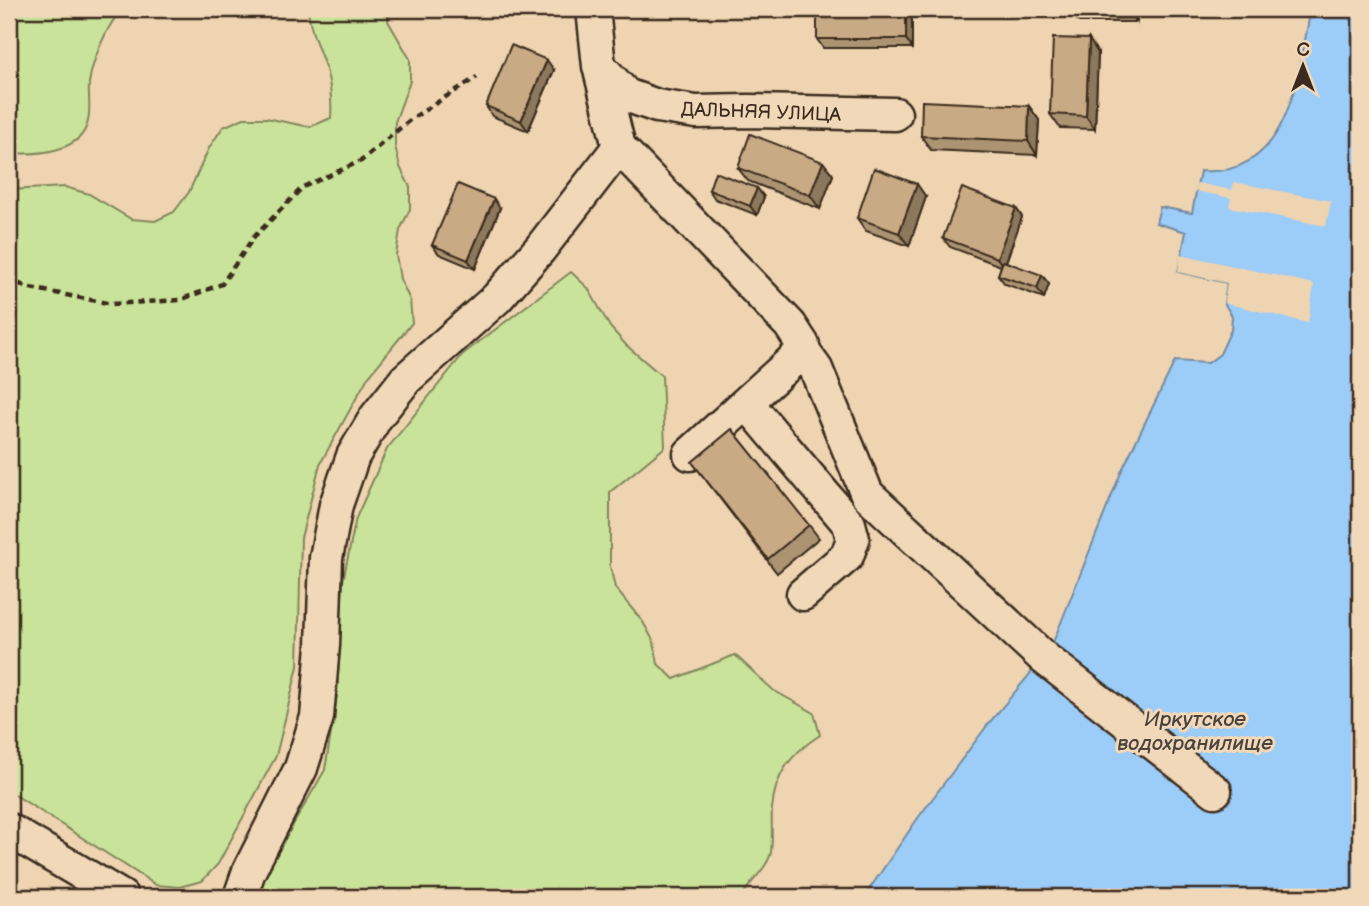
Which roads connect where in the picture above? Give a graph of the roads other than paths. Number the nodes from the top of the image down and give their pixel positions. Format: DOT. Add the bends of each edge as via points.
graph roads {
  1 [pos="593,9"];
  2 [pos="599,66"];
  3 [pos="895,114"];
  4 [pos="620,147"];
  5 [pos="803,351"];
  6 [pos="747,403"];
  7 [pos="690,454"];
  8 [pos="803,594"];
  9 [pos="1215,791"];
  10 [pos="9,830"];
  11 [pos="122,897"];
  12 [pos="240,897"];
  1 -- 2 [label="street"];
  2 -- 3 [label="street, ДАЛЬНЯЯ УЛИЦА" via="626,94 657,106 696,112"];
  2 -- 4 [label="street"];
  4 -- 5 [label="street" via="790,325"];
  4 -- 12 [label="street" via="497,298 406,379 353,456 336,505 326,558 317,717 301,768"];
  5 -- 6 [label="street"];
  5 -- 9 [label="street" via="816,369 867,494 1044,658"];
  6 -- 7 [label="street"];
  6 -- 8 [label="street" via="849,524 853,539 847,556"];
  10 -- 11 [label="street"];
}
